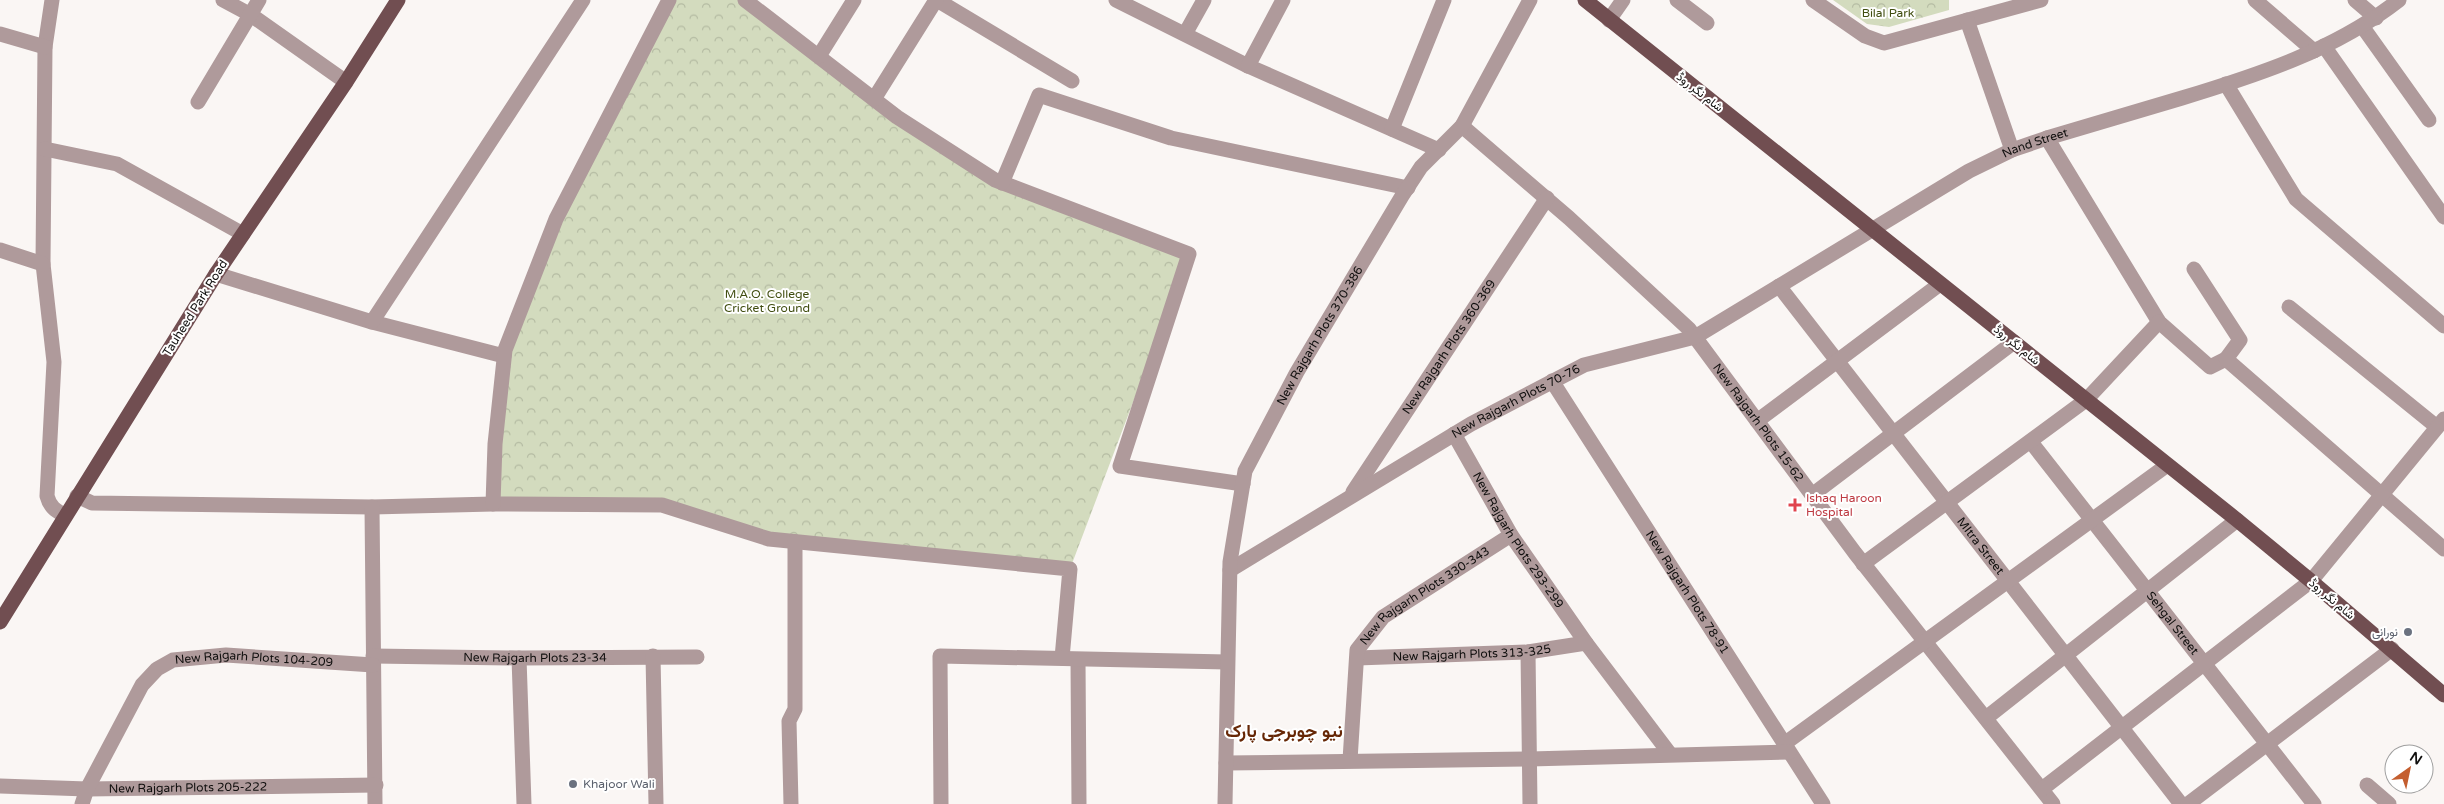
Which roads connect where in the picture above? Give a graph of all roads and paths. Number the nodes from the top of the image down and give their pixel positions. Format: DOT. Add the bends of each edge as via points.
graph roads {
  1 [pos="52,0"];
  2 [pos="223,0"];
  3 [pos="259,0"];
  4 [pos="398,0"];
  5 [pos="583,0"];
  6 [pos="668,0"];
  7 [pos="745,0"];
  8 [pos="854,0"];
  9 [pos="937,0"];
  10 [pos="1116,0"];
  11 [pos="1204,0"];
  12 [pos="1283,0"];
  13 [pos="1444,0"];
  14 [pos="1530,0"];
  15 [pos="1585,0"];
  16 [pos="1623,0"];
  17 [pos="1677,0"];
  18 [pos="1813,0"];
  19 [pos="2041,0"];
  20 [pos="2256,0"];
  21 [pos="2356,0"];
  22 [pos="2398,0"];
  23 [pos="2009,4"];
  24 [pos="251,15"];
  25 [pos="2376,18"];
  26 [pos="1609,20"];
  27 [pos="1967,20"];
  28 [pos="1707,23"];
  29 [pos="2362,26"];
  30 [pos="0,34"];
  31 [pos="1185,34"];
  32 [pos="45,47"];
  33 [pos="2319,48"];
  34 [pos="819,56"];
  35 [pos="1248,66"];
  36 [pos="346,82"];
  37 [pos="1072,82"];
  38 [pos="2226,84"];
  39 [pos="874,99"];
  40 [pos="198,102"];
  41 [pos="2429,120"];
  42 [pos="1462,126"];
  43 [pos="1392,129"];
  44 [pos="2047,138"];
  45 [pos="45,149"];
  46 [pos="1439,150"];
  47 [pos="2012,150"];
  48 [pos="1002,183"];
  49 [pos="1408,188"];
  50 [pos="1547,198"];
  51 [pos="2444,217"];
  52 [pos="1873,229"];
  53 [pos="243,234"];
  54 [pos="0,250"];
  55 [pos="43,264"];
  56 [pos="2194,269"];
  57 [pos="216,274"];
  58 [pos="1940,284"];
  59 [pos="1779,286"];
  60 [pos="2289,307"];
  61 [pos="372,322"];
  62 [pos="2159,322"];
  63 [pos="2444,326"];
  64 [pos="1695,337"];
  65 [pos="2014,342"];
  66 [pos="504,356"];
  67 [pos="2226,359"];
  68 [pos="1837,361"];
  69 [pos="1552,381"];
  70 [pos="2086,400"];
  71 [pos="1757,421"];
  72 [pos="2441,423"];
  73 [pos="1894,433"];
  74 [pos="1454,434"];
  75 [pos="2031,442"];
  76 [pos="2166,466"];
  77 [pos="1243,484"];
  78 [pos="1812,495"];
  79 [pos="2383,495"];
  80 [pos="77,496"];
  81 [pos="1351,496"];
  82 [pos="1948,502"];
  83 [pos="493,504"];
  84 [pos="372,507"];
  85 [pos="65,516"];
  86 [pos="2092,519"];
  87 [pos="2236,520"];
  88 [pos="1511,535"];
  89 [pos="795,542"];
  90 [pos="2444,549"];
  91 [pos="1863,564"];
  92 [pos="1230,570"];
  93 [pos="2008,580"];
  94 [pos="2311,580"];
  95 [pos="2148,590"];
  96 [pos="0,622"];
  97 [pos="1925,642"];
  98 [pos="1586,643"];
  99 [pos="2392,649"];
  100 [pos="1528,652"];
  101 [pos="2066,655"];
  102 [pos="653,656"];
  103 [pos="697,657"];
  104 [pos="519,658"];
  105 [pos="1062,658"];
  106 [pos="1356,658"];
  107 [pos="1078,660"];
  108 [pos="373,661"];
  109 [pos="1228,662"];
  110 [pos="2205,664"];
  111 [pos="2444,696"];
  112 [pos="1986,718"];
  113 [pos="2122,728"];
  114 [pos="2267,744"];
  115 [pos="1787,748"];
  116 [pos="1670,754"];
  117 [pos="1530,759"];
  118 [pos="1350,760"];
  119 [pos="1226,763"];
  120 [pos="376,785"];
  121 [pos="2367,785"];
  122 [pos="0,786"];
  123 [pos="87,789"];
  124 [pos="2042,789"];
  125 [pos="82,804"];
  126 [pos="375,804"];
  127 [pos="524,804"];
  128 [pos="656,804"];
  129 [pos="791,804"];
  130 [pos="941,804"];
  131 [pos="1079,804"];
  132 [pos="1225,804"];
  133 [pos="1530,804"];
  134 [pos="1823,804"];
  135 [pos="2053,804"];
  136 [pos="2181,804"];
  137 [pos="2188,804"];
  138 [pos="2314,804"];
  139 [pos="2390,804"];
  1 -- 32 [label="street"];
  2 -- 24 [label="street"];
  3 -- 24 [label="street"];
  4 -- 36 [label="main road, Tauheed Park Road"];
  5 -- 61 [label="street"];
  6 -- 66 [label="street" via="556,219"];
  7 -- 34 [label="street"];
  8 -- 34 [label="street"];
  9 -- 37 [label="street"];
  9 -- 39 [label="street"];
  10 -- 31 [label="street"];
  11 -- 31 [label="street"];
  12 -- 35 [label="street"];
  13 -- 43 [label="street"];
  14 -- 42 [label="street, New Rajgarh Plots 370-386"];
  15 -- 26 [label="main road, شام نگر روڈ"];
  16 -- 26 [label="street"];
  17 -- 28 [label="street"];
  18 -- 27 [label="street" via="1865,36 1884,43"];
  19 -- 23 [label="street"];
  20 -- 33 [label="street"];
  21 -- 25 [label="street"];
  22 -- 25 [label="street, Nand Street"];
  23 -- 27 [label="street"];
  24 -- 36 [label="street"];
  24 -- 40 [label="street"];
  25 -- 29 [label="street, Nand Street"];
  26 -- 52 [label="main road, شام نگر روڈ"];
  27 -- 47 [label="street"];
  29 -- 33 [label="street, Nand Street"];
  29 -- 41 [label="street"];
  30 -- 32 [label="street"];
  31 -- 35 [label="street"];
  32 -- 45 [label="street"];
  33 -- 38 [label="street, Nand Street" via="2270,70"];
  33 -- 51 [label="street"];
  34 -- 39 [label="street"];
  35 -- 43 [label="street"];
  36 -- 53 [label="main road, Tauheed Park Road"];
  38 -- 44 [label="street, Nand Street"];
  38 -- 63 [label="street" via="2296,199"];
  39 -- 48 [label="street"];
  42 -- 46 [label="street, New Rajgarh Plots 370-386"];
  42 -- 50 [label="street, New Rajgarh Plots 15-62"];
  43 -- 46 [label="street"];
  44 -- 47 [label="street, Nand Street"];
  44 -- 62 [label="street"];
  45 -- 53 [label="street" via="116,164"];
  45 -- 55 [label="street"];
  46 -- 49 [label="street, New Rajgarh Plots 370-386" via="1421,167"];
  47 -- 52 [label="street, Nand Street" via="1969,171"];
  48 -- 49 [label="street" via="1039,95 1171,138"];
  48 -- 77 [label="street" via="1189,254 1120,466"];
  49 -- 77 [label="street, New Rajgarh Plots 370-386" via="1297,372 1245,471"];
  50 -- 64 [label="street, New Rajgarh Plots 15-62"];
  50 -- 81 [label="street, New Rajgarh Plots 360-369"];
  52 -- 58 [label="main road, شام نگر روڈ"];
  52 -- 59 [label="street, Nand Street"];
  53 -- 57 [label="main road, Tauheed Park Road"];
  54 -- 55 [label="street"];
  55 -- 85 [label="street" via="54,362 47,496 54,510"];
  56 -- 67 [label="street" via="2240,340"];
  57 -- 61 [label="street"];
  57 -- 80 [label="main road, Tauheed Park Road"];
  58 -- 65 [label="main road, شام نگر روڈ"];
  58 -- 68 [label="street"];
  59 -- 64 [label="street, Nand Street"];
  59 -- 68 [label="street, MItra Street"];
  60 -- 72 [label="street"];
  61 -- 66 [label="street"];
  62 -- 67 [label="street" via="2210,367"];
  62 -- 70 [label="street"];
  64 -- 69 [label="street, New Rajgarh Plots 70-76" via="1584,365"];
  64 -- 71 [label="street, New Rajgarh Plots 15-62"];
  65 -- 70 [label="main road, شام نگر روڈ"];
  65 -- 73 [label="street"];
  66 -- 83 [label="street"];
  67 -- 79 [label="street"];
  68 -- 71 [label="street"];
  68 -- 73 [label="street, MItra Street"];
  69 -- 74 [label="street, New Rajgarh Plots 70-76"];
  69 -- 115 [label="street, New Rajgarh Plots 78-91"];
  70 -- 75 [label="street"];
  70 -- 76 [label="main road, شام نگر روڈ"];
  71 -- 78 [label="street, New Rajgarh Plots 15-62"];
  72 -- 79 [label="street"];
  73 -- 78 [label="street"];
  73 -- 82 [label="street, MItra Street"];
  74 -- 81 [label="street, New Rajgarh Plots 70-76"];
  74 -- 88 [label="street, New Rajgarh Plots 293-299"];
  75 -- 82 [label="street"];
  75 -- 86 [label="street, Sehgal Street"];
  76 -- 86 [label="street"];
  76 -- 87 [label="main road, شام نگر روڈ"];
  77 -- 92 [label="street, New Rajgarh Plots 370-386"];
  78 -- 91 [label="street, New Rajgarh Plots 15-62"];
  79 -- 90 [label="street"];
  79 -- 94 [label="street"];
  80 -- 84 [label="street" via="92,503"];
  80 -- 85 [label="main road, Tauheed Park Road"];
  81 -- 92 [label="street, New Rajgarh Plots 70-76"];
  82 -- 91 [label="street"];
  82 -- 93 [label="street, MItra Street"];
  83 -- 84 [label="street"];
  83 -- 89 [label="street" via="662,505 769,539"];
  84 -- 108 [label="street"];
  85 -- 96 [label="main road, Tauheed Park Road"];
  86 -- 93 [label="street"];
  86 -- 95 [label="street, Sehgal Street"];
  87 -- 94 [label="main road, شام نگر روڈ"];
  87 -- 95 [label="street"];
  88 -- 98 [label="street, New Rajgarh Plots 293-299"];
  88 -- 106 [label="street, New Rajgarh Plots 330-343" via="1383,618 1357,650"];
  89 -- 105 [label="street" via="1070,568"];
  89 -- 129 [label="street" via="795,709 789,721"];
  91 -- 97 [label="street, New Rajgarh Plots 15-62"];
  92 -- 109 [label="street, New Rajgarh Plots 370-386"];
  93 -- 97 [label="street"];
  93 -- 101 [label="street, MItra Street"];
  94 -- 99 [label="main road, شام نگر روڈ"];
  94 -- 110 [label="street"];
  95 -- 101 [label="street"];
  95 -- 110 [label="street, Sehgal Street"];
  97 -- 112 [label="street, New Rajgarh Plots 15-62"];
  97 -- 115 [label="street"];
  98 -- 100 [label="street, New Rajgarh Plots 313-325"];
  98 -- 116 [label="street, New Rajgarh Plots 293-299"];
  99 -- 111 [label="main road, شام نگر روڈ"];
  99 -- 114 [label="street"];
  100 -- 106 [label="street, New Rajgarh Plots 313-325"];
  100 -- 117 [label="street"];
  101 -- 112 [label="street"];
  101 -- 113 [label="street, MItra Street"];
  102 -- 103 [label="street, New Rajgarh Plots 23-34"];
  102 -- 104 [label="street, New Rajgarh Plots 23-34"];
  102 -- 128 [label="street"];
  104 -- 108 [label="street, New Rajgarh Plots 23-34"];
  104 -- 127 [label="street"];
  105 -- 107 [label="street"];
  105 -- 130 [label="street" via="940,656"];
  106 -- 118 [label="street, New Rajgarh Plots 330-343"];
  107 -- 109 [label="street"];
  107 -- 131 [label="street"];
  108 -- 120 [label="street"];
  108 -- 123 [label="street, New Rajgarh Plots 104-209" via="226,655 173,660 157,669 142,685"];
  109 -- 119 [label="street, New Rajgarh Plots 370-386"];
  110 -- 113 [label="street"];
  110 -- 114 [label="street, Sehgal Street"];
  112 -- 124 [label="street, New Rajgarh Plots 15-62"];
  113 -- 124 [label="street"];
  113 -- 136 [label="street, MItra Street"];
  114 -- 137 [label="street"];
  114 -- 138 [label="street, Sehgal Street"];
  115 -- 116 [label="street"];
  115 -- 134 [label="street, New Rajgarh Plots 78-91"];
  116 -- 117 [label="street"];
  117 -- 118 [label="street"];
  117 -- 133 [label="street"];
  118 -- 119 [label="street"];
  119 -- 132 [label="street, New Rajgarh Plots 370-386"];
  120 -- 123 [label="street, New Rajgarh Plots 205-222"];
  120 -- 126 [label="street"];
  121 -- 139 [label="street"];
  122 -- 123 [label="street, New Rajgarh Plots 205-222"];
  123 -- 125 [label="street, New Rajgarh Plots 104-209"];
  124 -- 135 [label="street, New Rajgarh Plots 15-62"];
}
